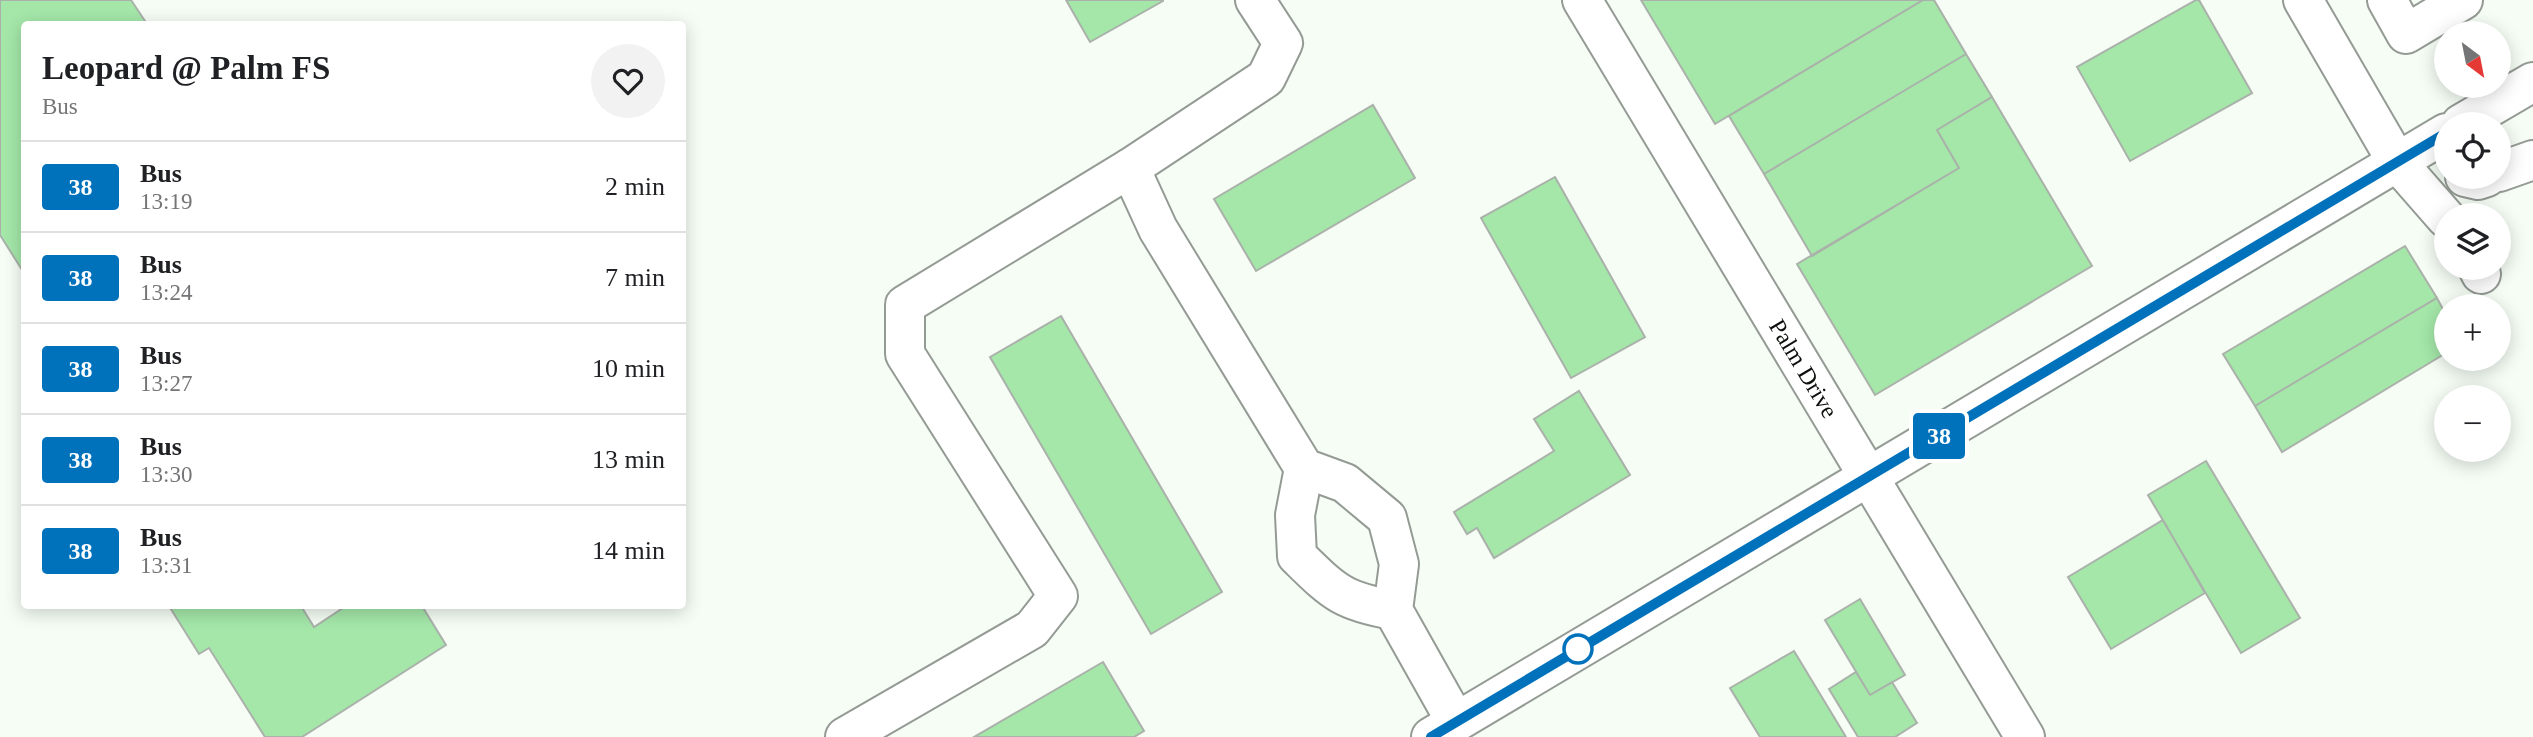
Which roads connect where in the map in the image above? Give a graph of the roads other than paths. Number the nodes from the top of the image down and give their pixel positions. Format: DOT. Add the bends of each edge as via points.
graph roads {
  1 [pos="1255,0"];
  2 [pos="1582,0"];
  3 [pos="2303,0"];
  4 [pos="2387,0"];
  5 [pos="2463,0"];
  6 [pos="2533,82"];
  7 [pos="2482,112"];
  8 [pos="2434,140"];
  9 [pos="2533,160"];
  10 [pos="2397,162"];
  11 [pos="2511,168"];
  12 [pos="1130,169"];
  13 [pos="2434,170"];
  14 [pos="2434,204"];
  15 [pos="1304,468"];
  16 [pos="1868,477"];
  17 [pos="1393,610"];
  18 [pos="1443,729"];
  19 [pos="845,737"];
  20 [pos="2025,737"];
  1 -- 12 [label="main road" via="1283,43 1266,78"];
  2 -- 16 [label="main road, Palm Drive"];
  3 -- 10 [label="main road"];
  4 -- 5 [label="main road" via="2406,34"];
  6 -- 7 [label="main road"];
  8 -- 10 [label="main road"];
  9 -- 11 [label="main road"];
  10 -- 13 [label="main road"];
  10 -- 14 [label="main road"];
  10 -- 16 [label="main road"];
  12 -- 15 [label="main road" via="1158,229"];
  12 -- 19 [label="main road" via="905,305 905,354 1058,596 1032,629"];
  15 -- 17 [label="main road" via="1345,483 1387,518 1399,564"];
  15 -- 17 [label="main road" via="1295,515 1297,556 1329,587 1357,604"];
  16 -- 18 [label="main road"];
  16 -- 20 [label="main road, Palm Drive"];
  17 -- 18 [label="main road"];
}
